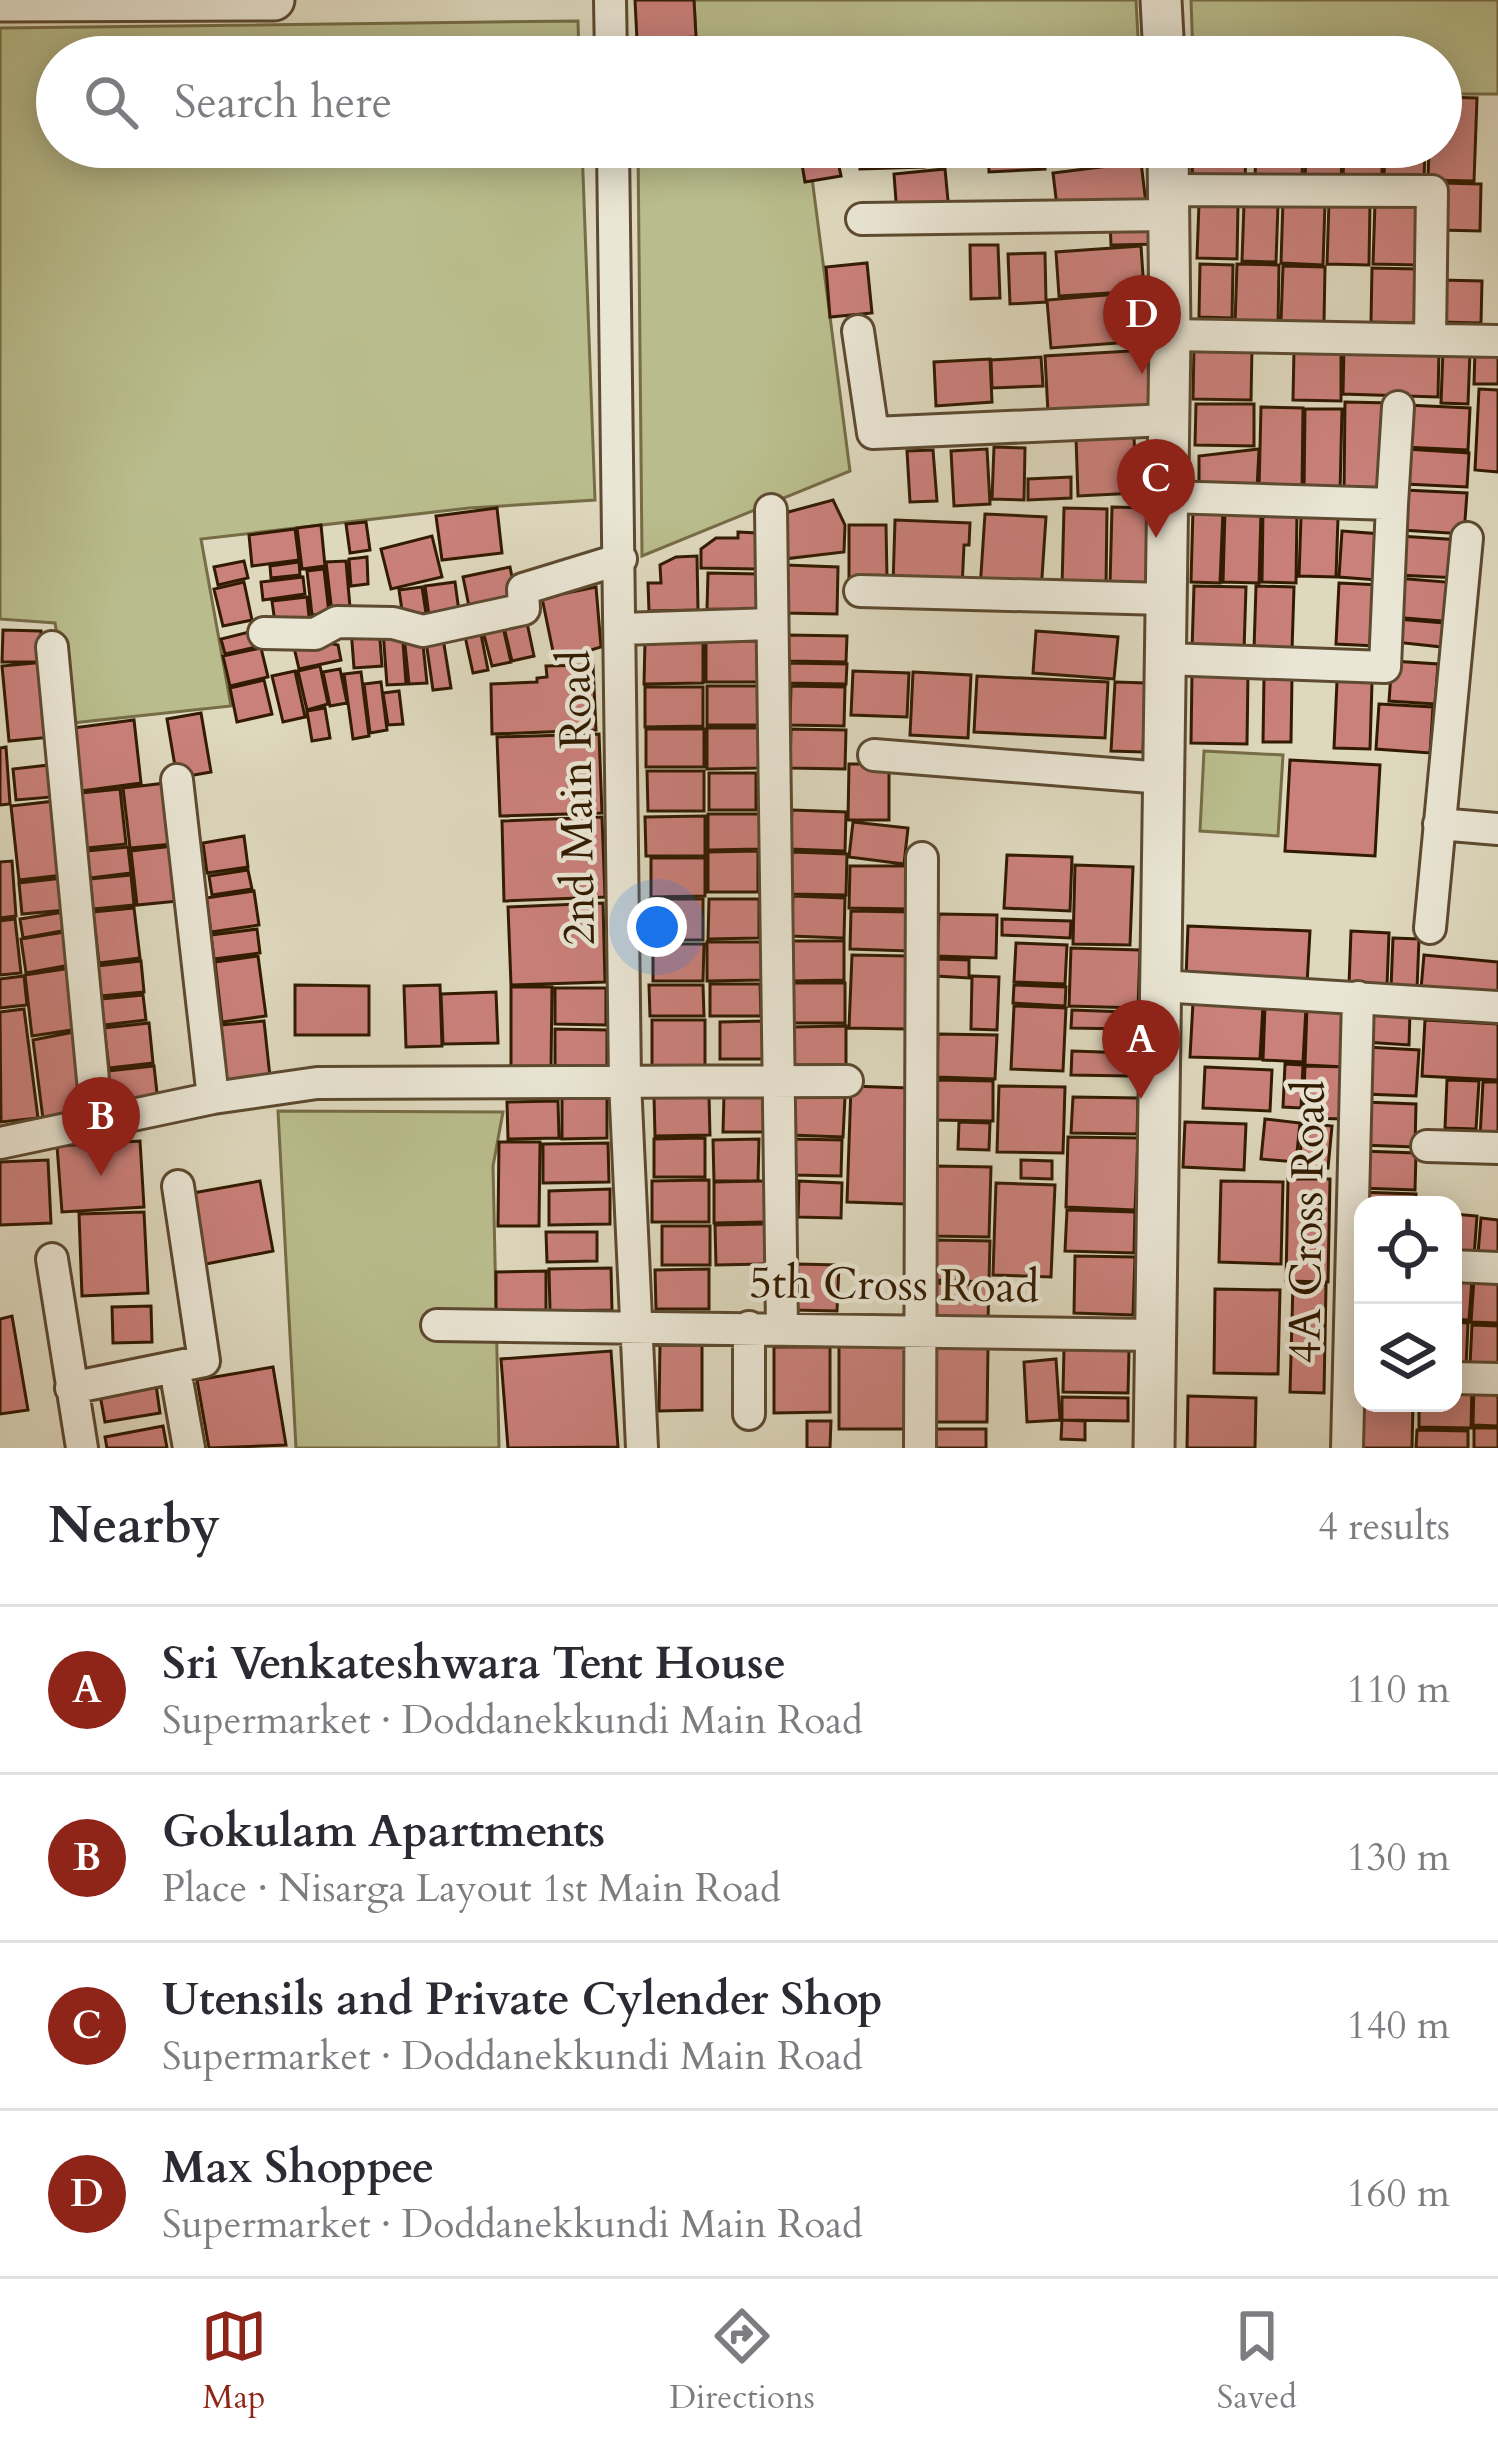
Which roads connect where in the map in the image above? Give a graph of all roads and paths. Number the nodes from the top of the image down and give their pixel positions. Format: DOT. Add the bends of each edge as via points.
graph roads {
  1 [pos="274,0"];
  2 [pos="610,0"];
  3 [pos="1161,0"];
  4 [pos="0,1"];
  5 [pos="611,36"];
  6 [pos="1164,36"];
  7 [pos="613,168"];
  8 [pos="1168,168"];
  9 [pos="1169,203"];
  10 [pos="862,219"];
  11 [pos="858,331"];
  12 [pos="1170,335"];
  13 [pos="1430,339"];
  14 [pos="1498,341"];
  15 [pos="1399,407"];
  16 [pos="1168,419"];
  17 [pos="1168,497"];
  18 [pos="1392,504"];
  19 [pos="771,510"];
  20 [pos="1467,538"];
  21 [pos="621,559"];
  22 [pos="860,591"];
  23 [pos="1165,599"];
  24 [pos="772,624"];
  25 [pos="621,629"];
  26 [pos="264,633"];
  27 [pos="52,647"];
  28 [pos="1166,659"];
  29 [pos="874,755"];
  30 [pos="1163,778"];
  31 [pos="177,780"];
  32 [pos="1439,824"];
  33 [pos="1498,829"];
  34 [pos="922,858"];
  35 [pos="1430,928"];
  36 [pos="1160,986"];
  37 [pos="1358,997"];
  38 [pos="1498,1007"];
  39 [pos="779,1081"];
  40 [pos="847,1081"];
  41 [pos="625,1082"];
  42 [pos="213,1098"];
  43 [pos="97,1122"];
  44 [pos="0,1143"];
  45 [pos="1427,1146"];
  46 [pos="1498,1148"];
  47 [pos="178,1186"];
  48 [pos="52,1259"];
  49 [pos="1462,1266"];
  50 [pos="1498,1268"];
  51 [pos="437,1325"];
  52 [pos="633,1325"];
  53 [pos="748,1327"];
  54 [pos="782,1328"];
  55 [pos="919,1331"];
  56 [pos="1154,1335"];
  57 [pos="1462,1378"];
  58 [pos="1498,1379"];
  59 [pos="178,1386"];
  60 [pos="71,1388"];
  61 [pos="749,1414"];
  62 [pos="82,1448"];
  63 [pos="189,1448"];
  64 [pos="641,1448"];
  65 [pos="920,1448"];
  66 [pos="1154,1448"];
  67 [pos="1347,1448"];
  1 -- 4 [label="street"];
  2 -- 5 [label="street"];
  3 -- 6 [label="street"];
  7 -- 21 [label="street, 2nd Main Road"];
  8 -- 9 [label="street"];
  9 -- 10 [label="street"];
  9 -- 12 [label="street"];
  9 -- 13 [label="street" via="1432,191"];
  11 -- 16 [label="street" via="873,433"];
  12 -- 13 [label="street"];
  12 -- 16 [label="street"];
  13 -- 14 [label="street"];
  15 -- 18 [label="street"];
  16 -- 17 [label="street"];
  17 -- 18 [label="street"];
  17 -- 23 [label="street"];
  18 -- 28 [label="street" via="1385,667"];
  19 -- 24 [label="street"];
  20 -- 32 [label="street"];
  21 -- 25 [label="street, 2nd Main Road"];
  21 -- 26 [label="street" via="524,589 524,609 423,631 337,622 315,634"];
  22 -- 23 [label="street"];
  23 -- 28 [label="street"];
  24 -- 25 [label="street"];
  24 -- 39 [label="street"];
  25 -- 41 [label="street, 2nd Main Road"];
  27 -- 43 [label="street"];
  28 -- 30 [label="street"];
  29 -- 30 [label="street"];
  30 -- 36 [label="street"];
  31 -- 42 [label="street"];
  32 -- 33 [label="street"];
  32 -- 35 [label="street"];
  34 -- 55 [label="street"];
  36 -- 37 [label="street"];
  36 -- 56 [label="street"];
  37 -- 38 [label="street"];
  37 -- 67 [label="street, 4A Cross Road"];
  39 -- 40 [label="street"];
  39 -- 41 [label="street"];
  39 -- 54 [label="street"];
  41 -- 42 [label="street" via="316,1083"];
  41 -- 52 [label="street, 2nd Main Road"];
  42 -- 43 [label="street"];
  43 -- 44 [label="street"];
  45 -- 46 [label="street"];
  47 -- 60 [label="street" via="204,1360"];
  48 -- 60 [label="street"];
  49 -- 50 [label="street"];
  51 -- 52 [label="street, 5th Cross Road"];
  52 -- 53 [label="street, 5th Cross Road"];
  52 -- 64 [label="street, 2nd Main Road"];
  53 -- 54 [label="street, 5th Cross Road"];
  53 -- 61 [label="street"];
  54 -- 55 [label="street, 5th Cross Road"];
  55 -- 56 [label="street, 5th Cross Road"];
  55 -- 65 [label="street"];
  56 -- 66 [label="street"];
  57 -- 58 [label="street"];
  59 -- 63 [label="street"];
  60 -- 62 [label="street"];
}
